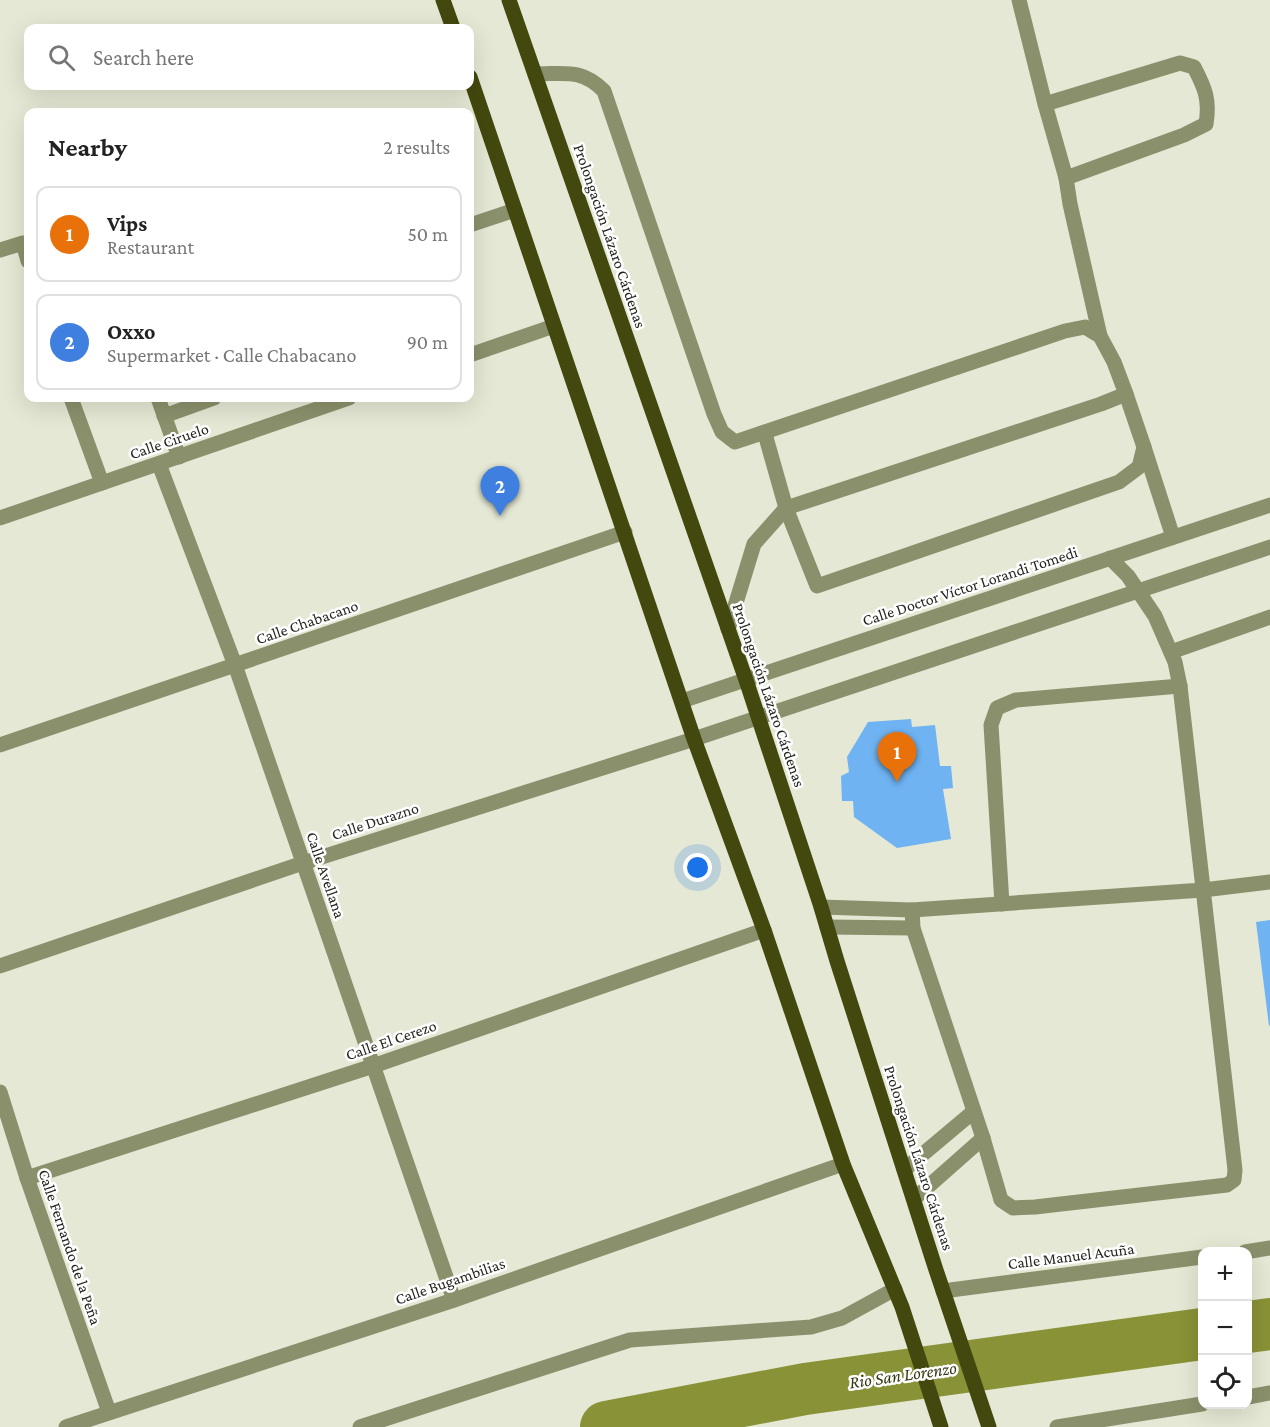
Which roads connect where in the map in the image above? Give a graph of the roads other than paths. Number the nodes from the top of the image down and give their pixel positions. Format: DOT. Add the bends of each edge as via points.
graph roads {
  1 [pos="443,0"];
  2 [pos="509,0"];
  3 [pos="1019,0"];
  4 [pos="452,24"];
  5 [pos="535,74"];
  6 [pos="474,89"];
  7 [pos="1045,104"];
  8 [pos="1066,178"];
  9 [pos="515,210"];
  10 [pos="474,224"];
  11 [pos="24,247"];
  12 [pos="0,250"];
  13 [pos="554,326"];
  14 [pos="1100,336"];
  15 [pos="474,354"];
  16 [pos="1126,394"];
  17 [pos="72,402"];
  18 [pos="159,402"];
  19 [pos="203,402"];
  20 [pos="337,402"];
  21 [pos="164,416"];
  22 [pos="765,434"];
  23 [pos="1144,447"];
  24 [pos="179,457"];
  25 [pos="159,464"];
  26 [pos="102,483"];
  27 [pos="1270,505"];
  28 [pos="786,508"];
  29 [pos="0,518"];
  30 [pos="625,532"];
  31 [pos="1173,537"];
  32 [pos="1270,547"];
  33 [pos="1110,558"];
  34 [pos="1139,591"];
  35 [pos="1270,617"];
  36 [pos="728,629"];
  37 [pos="1171,652"];
  38 [pos="235,665"];
  39 [pos="746,680"];
  40 [pos="1180,686"];
  41 [pos="682,701"];
  42 [pos="758,718"];
  43 [pos="694,739"];
  44 [pos="0,745"];
  45 [pos="303,863"];
  46 [pos="1270,882"];
  47 [pos="1203,890"];
  48 [pos="1002,904"];
  49 [pos="821,907"];
  50 [pos="912,910"];
  51 [pos="826,927"];
  52 [pos="913,928"];
  53 [pos="764,930"];
  54 [pos="0,966"];
  55 [pos="373,1066"];
  56 [pos="0,1092"];
  57 [pos="973,1112"];
  58 [pos="983,1138"];
  59 [pos="843,1164"];
  60 [pos="904,1170"];
  61 [pos="27,1178"];
  62 [pos="914,1199"];
  63 [pos="1270,1248"];
  64 [pos="1252,1250"];
  65 [pos="1198,1258"];
  66 [pos="895,1288"];
  67 [pos="946,1297"];
  68 [pos="454,1300"];
  69 [pos="1270,1394"];
  70 [pos="1252,1396"];
  71 [pos="1198,1405"];
  72 [pos="109,1412"];
  73 [pos="66,1427"];
  74 [pos="360,1427"];
  75 [pos="941,1427"];
  76 [pos="989,1427"];
  77 [pos="1057,1427"];
  1 -- 4 [label="main road"];
  2 -- 5 [label="main road, Prolongación Lázaro Cárdenas"];
  3 -- 7 [label="street"];
  5 -- 22 [label="street" via="581,74 604,91 722,432 735,442"];
  5 -- 36 [label="main road, Prolongación Lázaro Cárdenas"];
  6 -- 9 [label="main road"];
  7 -- 8 [label="street"];
  7 -- 8 [label="street" via="1180,63 1194,67 1204,86 1209,106 1206,124"];
  8 -- 14 [label="street"];
  9 -- 10 [label="street"];
  9 -- 13 [label="main road"];
  11 -- 12 [label="street" via="23,243"];
  13 -- 15 [label="street"];
  13 -- 30 [label="main road"];
  14 -- 16 [label="street"];
  14 -- 22 [label="street" via="1085,327 1065,331"];
  16 -- 23 [label="street"];
  16 -- 28 [label="street"];
  17 -- 26 [label="street"];
  18 -- 21 [label="street"];
  19 -- 21 [label="street"];
  20 -- 24 [label="street, Calle Ciruelo"];
  21 -- 24 [label="street"];
  22 -- 28 [label="street"];
  23 -- 28 [label="street" via="1139,467 1119,482 817,586"];
  23 -- 31 [label="street"];
  24 -- 25 [label="street, Calle Ciruelo"];
  25 -- 26 [label="street, Calle Ciruelo"];
  25 -- 38 [label="street, Calle Avellana"];
  26 -- 29 [label="street, Calle Ciruelo"];
  27 -- 31 [label="street, Calle Doctor Víctor Lorandi Tomedi"];
  28 -- 36 [label="street" via="754,544"];
  30 -- 38 [label="street, Calle Chabacano"];
  30 -- 41 [label="main road"];
  31 -- 33 [label="street, Calle Doctor Víctor Lorandi Tomedi"];
  32 -- 34 [label="street"];
  33 -- 34 [label="street"];
  33 -- 39 [label="street, Calle Doctor Víctor Lorandi Tomedi"];
  34 -- 37 [label="street"];
  34 -- 42 [label="street"];
  35 -- 37 [label="street"];
  36 -- 39 [label="main road, Prolongación Lázaro Cárdenas"];
  37 -- 40 [label="street"];
  38 -- 44 [label="street, Calle Chabacano"];
  38 -- 45 [label="street, Calle Avellana"];
  39 -- 41 [label="street, Calle Doctor Víctor Lorandi Tomedi"];
  39 -- 42 [label="main road, Prolongación Lázaro Cárdenas"];
  40 -- 47 [label="street"];
  40 -- 48 [label="street" via="1016,700 998,708 991,725"];
  41 -- 43 [label="main road"];
  42 -- 43 [label="street"];
  42 -- 49 [label="main road, Prolongación Lázaro Cárdenas"];
  43 -- 45 [label="street, Calle Durazno"];
  43 -- 53 [label="main road"];
  45 -- 54 [label="street, Calle Durazno"];
  45 -- 55 [label="street, Calle Avellana"];
  46 -- 47 [label="street"];
  47 -- 48 [label="street"];
  47 -- 58 [label="street" via="1234,1180 1227,1185 1013,1208 1001,1200"];
  48 -- 50 [label="street"];
  49 -- 50 [label="street"];
  49 -- 51 [label="main road, Prolongación Lázaro Cárdenas"];
  50 -- 52 [label="street"];
  51 -- 52 [label="street"];
  51 -- 60 [label="main road, Prolongación Lázaro Cárdenas"];
  52 -- 57 [label="street"];
  53 -- 55 [label="street, Calle El Cerezo"];
  53 -- 59 [label="main road"];
  55 -- 61 [label="street, Calle El Cerezo"];
  55 -- 68 [label="street, Calle Avellana"];
  56 -- 61 [label="street, Calle Fernando de la Peña"];
  57 -- 58 [label="street"];
  57 -- 60 [label="street"];
  58 -- 62 [label="street"];
  59 -- 66 [label="main road"];
  59 -- 68 [label="street, Calle Bugambilias"];
  60 -- 62 [label="main road, Prolongación Lázaro Cárdenas"];
  61 -- 72 [label="street, Calle Fernando de la Peña"];
  62 -- 67 [label="main road, Prolongación Lázaro Cárdenas"];
  63 -- 64 [label="street"];
  65 -- 67 [label="street, Calle Manuel Acuña"];
  66 -- 74 [label="street" via="842,1318 811,1327 630,1340"];
  66 -- 75 [label="main road"];
  67 -- 76 [label="main road, Prolongación Lázaro Cárdenas"];
  68 -- 72 [label="street, Calle Bugambilias"];
  69 -- 70 [label="street"];
  71 -- 77 [label="street"];
  72 -- 73 [label="street, Calle Bugambilias"];
}
